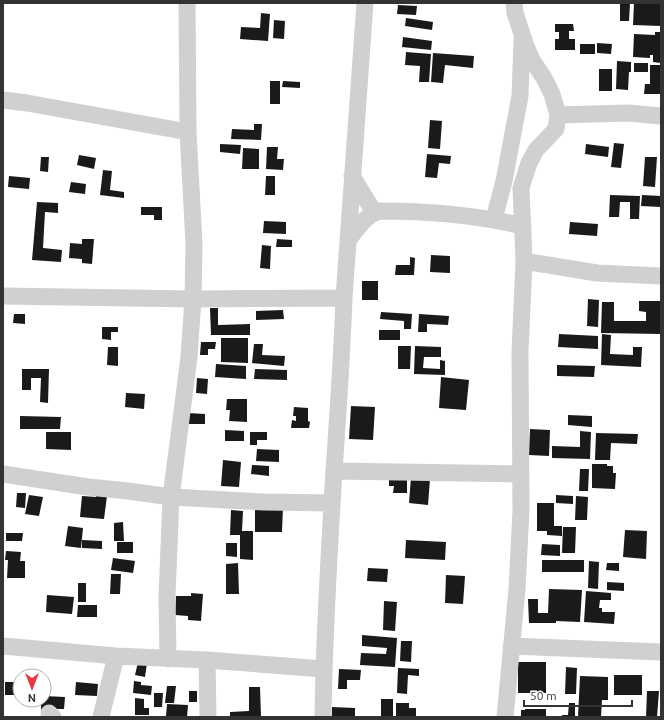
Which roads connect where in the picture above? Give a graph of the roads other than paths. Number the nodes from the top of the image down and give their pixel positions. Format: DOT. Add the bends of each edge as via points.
graph roads {
  1 [pos="187,3"];
  2 [pos="365,3"];
  3 [pos="514,3"];
  4 [pos="522,35"];
  5 [pos="3,100"];
  6 [pos="558,115"];
  7 [pos="660,120"];
  8 [pos="188,132"];
  9 [pos="352,176"];
  10 [pos="374,212"];
  11 [pos="494,219"];
  12 [pos="522,226"];
  13 [pos="349,239"];
  14 [pos="524,262"];
  15 [pos="661,276"];
  16 [pos="3,296"];
  17 [pos="344,298"];
  18 [pos="193,299"];
  19 [pos="334,471"];
  20 [pos="3,474"];
  21 [pos="521,474"];
  22 [pos="171,497"];
  23 [pos="332,503"];
  24 [pos="3,646"];
  25 [pos="512,646"];
  26 [pos="661,652"];
  27 [pos="116,656"];
  28 [pos="168,659"];
  29 [pos="207,660"];
  30 [pos="324,670"];
  31 [pos="102,717"];
  32 [pos="208,717"];
  33 [pos="323,717"];
  34 [pos="505,717"];
  1 -- 8 [label="street"];
  2 -- 9 [label="street"];
  3 -- 4 [label="street"];
  4 -- 6 [label="street" via="532,60 552,94"];
  4 -- 11 [label="street" via="520,96"];
  5 -- 8 [label="street"];
  6 -- 7 [label="street" via="628,113"];
  6 -- 12 [label="street" via="556,129 536,150 529,163 521,188"];
  8 -- 18 [label="street" via="194,244"];
  9 -- 10 [label="street"];
  9 -- 13 [label="street"];
  10 -- 11 [label="street" via="443,213"];
  10 -- 13 [label="street" via="362,222"];
  11 -- 12 [label="street"];
  12 -- 14 [label="street"];
  13 -- 17 [label="street"];
  14 -- 15 [label="street" via="597,273"];
  14 -- 21 [label="street" via="520,352"];
  16 -- 18 [label="street"];
  17 -- 18 [label="street"];
  17 -- 19 [label="street"];
  18 -- 22 [label="street" via="189,357"];
  19 -- 21 [label="street"];
  19 -- 23 [label="street"];
  20 -- 22 [label="street"];
  21 -- 25 [label="street" via="517,589"];
  22 -- 23 [label="street"];
  22 -- 28 [label="street" via="167,596"];
  23 -- 30 [label="street"];
  24 -- 27 [label="street"];
  25 -- 26 [label="street"];
  25 -- 34 [label="street"];
  27 -- 28 [label="street"];
  27 -- 31 [label="street"];
  28 -- 29 [label="street"];
  29 -- 30 [label="street"];
  29 -- 32 [label="street"];
  30 -- 33 [label="street"];
}
